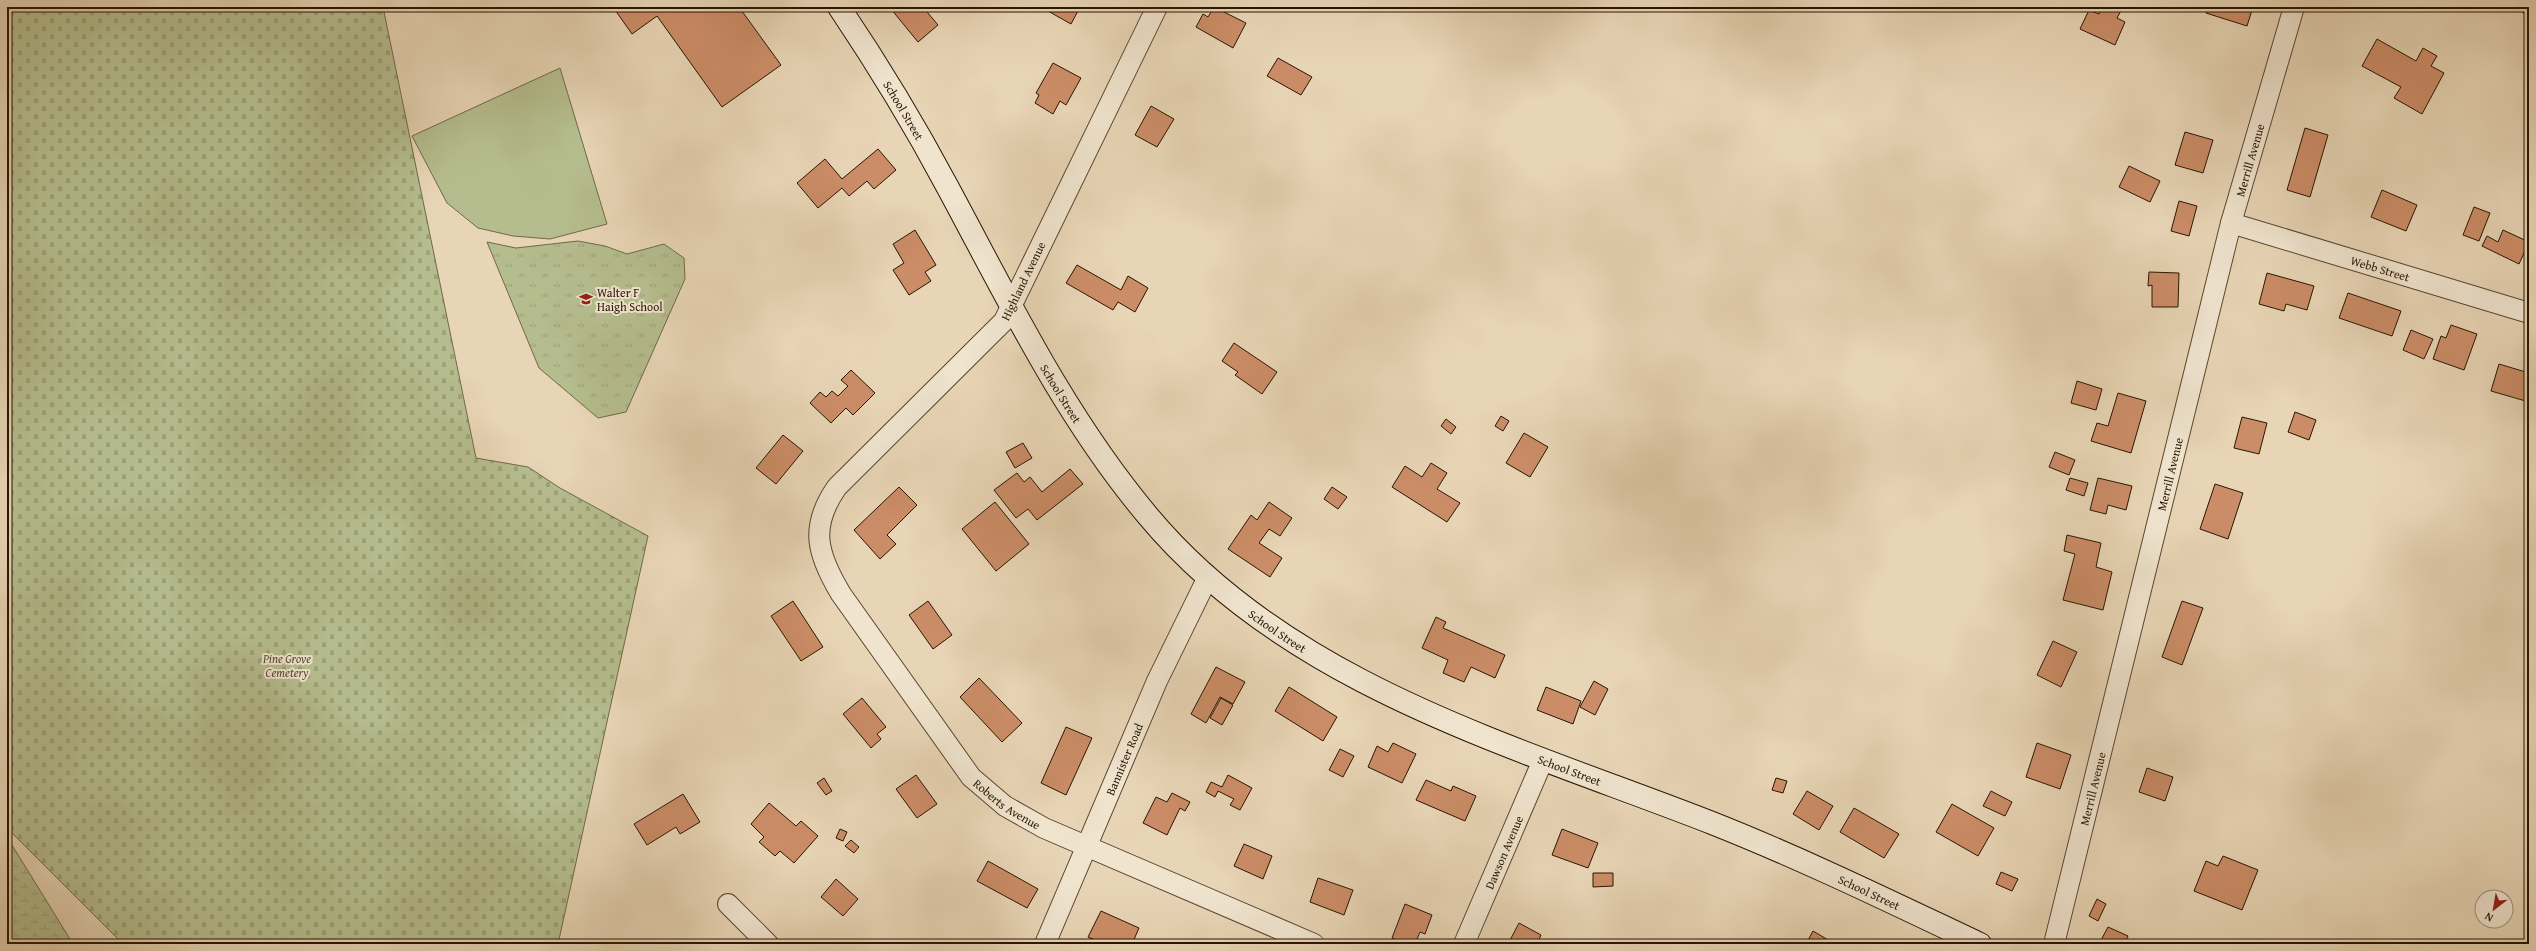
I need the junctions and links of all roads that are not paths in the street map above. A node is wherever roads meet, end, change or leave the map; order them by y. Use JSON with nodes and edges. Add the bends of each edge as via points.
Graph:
{"nodes":[{"id":1,"x":840,"y":7,"type":"edge"},
{"id":2,"x":1157,"y":7,"type":"edge"},
{"id":3,"x":2294,"y":7,"type":"edge"},
{"id":4,"x":2231,"y":222,"type":"junction"},
{"id":5,"x":1012,"y":306,"type":"junction"},
{"id":6,"x":2529,"y":314,"type":"edge"},
{"id":7,"x":818,"y":531,"type":"joint"},
{"id":8,"x":1208,"y":577,"type":"junction"},
{"id":9,"x":1543,"y":760,"type":"junction"},
{"id":10,"x":1086,"y":847,"type":"junction"},
{"id":11,"x":728,"y":904,"type":"dead end"},
{"id":12,"x":768,"y":944,"type":"edge"},
{"id":13,"x":1045,"y":944,"type":"edge"},
{"id":14,"x":1314,"y":944,"type":"edge"},
{"id":15,"x":1464,"y":944,"type":"edge"},
{"id":16,"x":1980,"y":944,"type":"edge"},
{"id":17,"x":2054,"y":944,"type":"edge"}],
"edges":[{"from":1,"to":5,"type":"street","name":"School Street","via":[[901,104]]},
{"from":2,"to":5,"type":"street","name":"Highland Avenue"},
{"from":3,"to":4,"type":"street","name":"Merrill Avenue"},
{"from":4,"to":6,"type":"street","name":"Webb Street"},
{"from":4,"to":17,"type":"street","name":"Merrill Avenue"},
{"from":5,"to":7,"type":"street","name":"Highland Avenue","via":[[1004,322],[987,340],[837,487],[824,508]]},
{"from":5,"to":8,"type":"street","name":"School Street","via":[[1064,400],[1116,476],[1150,519]]},
{"from":7,"to":10,"type":"street","name":"Roberts Avenue","via":[[824,562],[841,594],[971,777],[987,793],[1019,816]]},
{"from":8,"to":9,"type":"street","name":"School Street","via":[[1280,631],[1336,666],[1454,724]]},
{"from":8,"to":10,"type":"street","name":"Bannister Road","via":[[1170,653]]},
{"from":9,"to":15,"type":"street","name":"Dawson Avenue"},
{"from":9,"to":16,"type":"street","name":"School Street","via":[[1774,848]]},
{"from":10,"to":13,"type":"street","name":"Bannister Road"},
{"from":10,"to":14,"type":"street","name":"Roberts Avenue"},
{"from":11,"to":12,"type":"street"}]}
